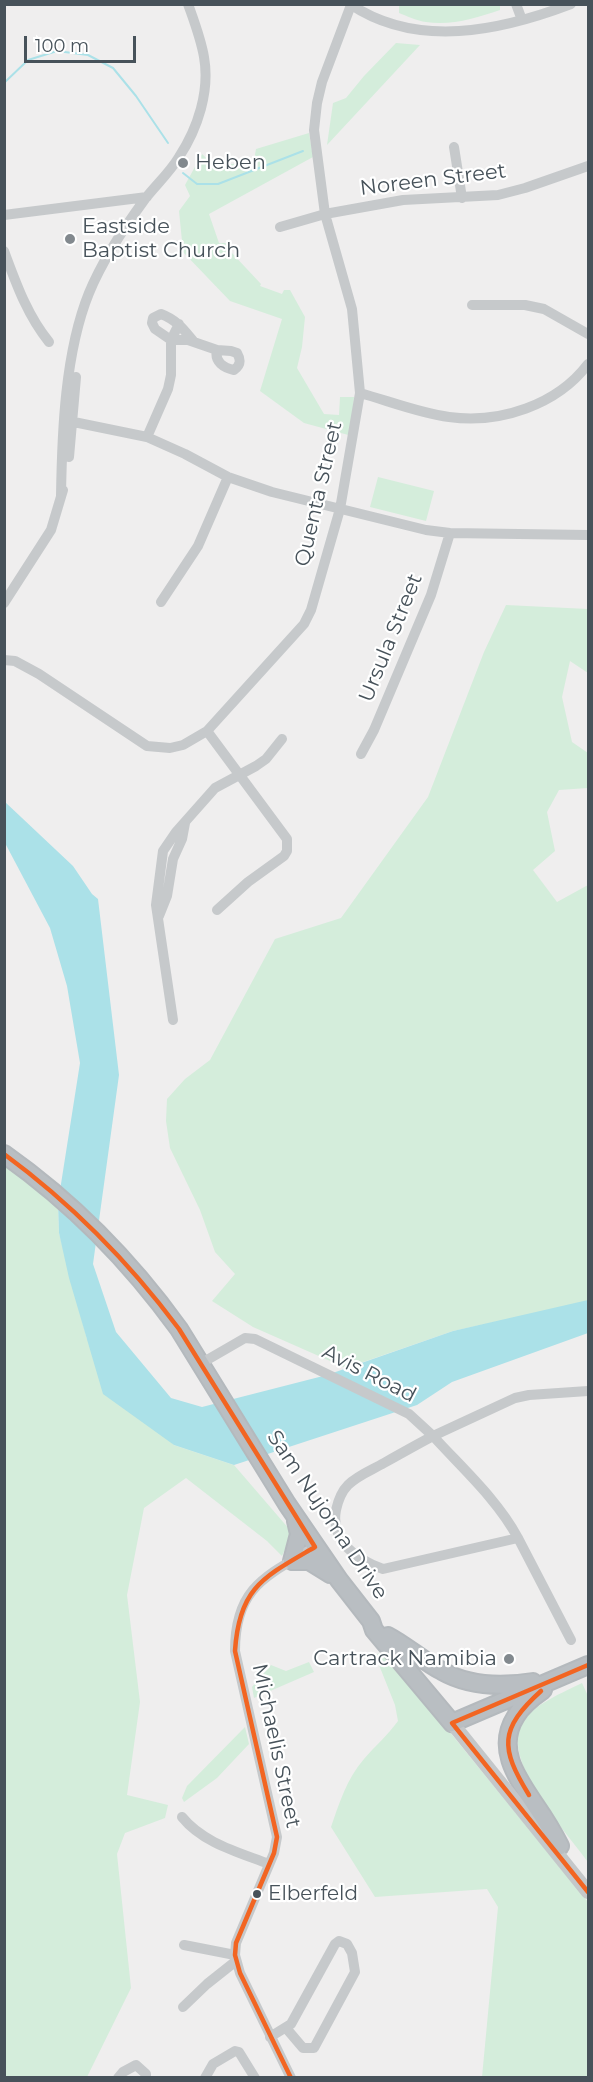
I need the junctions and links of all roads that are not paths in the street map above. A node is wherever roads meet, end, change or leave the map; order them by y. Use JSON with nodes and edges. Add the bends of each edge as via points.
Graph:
{"nodes":[{"id":1,"x":188,"y":4,"type":"edge"},
{"id":2,"x":516,"y":4,"type":"edge"},
{"id":3,"x":571,"y":4,"type":"edge"},
{"id":4,"x":350,"y":5,"type":"edge"},
{"id":5,"x":522,"y":20,"type":"junction"},
{"id":6,"x":454,"y":147,"type":"dead end"},
{"id":7,"x":588,"y":166,"type":"edge"},
{"id":8,"x":147,"y":197,"type":"junction"},
{"id":9,"x":462,"y":198,"type":"junction"},
{"id":10,"x":4,"y":214,"type":"edge"},
{"id":11,"x":325,"y":214,"type":"junction"},
{"id":12,"x":280,"y":227,"type":"dead end"},
{"id":13,"x":4,"y":251,"type":"edge"},
{"id":14,"x":471,"y":305,"type":"dead end"},
{"id":15,"x":179,"y":324,"type":"junction"},
{"id":16,"x":588,"y":334,"type":"edge"},
{"id":17,"x":171,"y":340,"type":"junction"},
{"id":18,"x":49,"y":342,"type":"dead end"},
{"id":19,"x":194,"y":342,"type":"junction"},
{"id":20,"x":216,"y":350,"type":"dead end"},
{"id":21,"x":588,"y":364,"type":"edge"},
{"id":22,"x":360,"y":393,"type":"junction"},
{"id":23,"x":69,"y":421,"type":"junction"},
{"id":24,"x":147,"y":437,"type":"junction"},
{"id":25,"x":228,"y":477,"type":"junction"},
{"id":26,"x":340,"y":509,"type":"junction"},
{"id":27,"x":450,"y":533,"type":"junction"},
{"id":28,"x":588,"y":535,"type":"edge"},
{"id":29,"x":161,"y":602,"type":"dead end"},
{"id":30,"x":4,"y":603,"type":"edge"},
{"id":31,"x":4,"y":660,"type":"edge"},
{"id":32,"x":207,"y":731,"type":"junction"},
{"id":33,"x":282,"y":739,"type":"dead end"},
{"id":34,"x":361,"y":754,"type":"dead end"},
{"id":35,"x":239,"y":774,"type":"junction"},
{"id":36,"x":185,"y":823,"type":"junction"},
{"id":37,"x":157,"y":887,"type":"junction"},
{"id":38,"x":169,"y":889,"type":"junction"},
{"id":39,"x":217,"y":910,"type":"dead end"},
{"id":40,"x":159,"y":916,"type":"junction"},
{"id":41,"x":172,"y":1020,"type":"dead end"},
{"id":42,"x":4,"y":1146,"type":"edge"},
{"id":43,"x":4,"y":1154,"type":"edge"},
{"id":44,"x":25,"y":1168,"type":"junction"},
{"id":45,"x":200,"y":1364,"type":"junction"},
{"id":46,"x":588,"y":1391,"type":"edge"},
{"id":47,"x":433,"y":1436,"type":"junction"},
{"id":48,"x":287,"y":1504,"type":"junction"},
{"id":49,"x":518,"y":1538,"type":"junction"},
{"id":50,"x":315,"y":1547,"type":"junction"},
{"id":51,"x":292,"y":1561,"type":"junction"},
{"id":52,"x":339,"y":1580,"type":"junction"},
{"id":53,"x":371,"y":1621,"type":"junction"},
{"id":54,"x":388,"y":1636,"type":"junction"},
{"id":55,"x":571,"y":1640,"type":"dead end"},
{"id":56,"x":588,"y":1665,"type":"edge"},
{"id":57,"x":563,"y":1675,"type":"junction"},
{"id":58,"x":455,"y":1722,"type":"junction"},
{"id":59,"x":182,"y":1817,"type":"dead end"},
{"id":60,"x":560,"y":1846,"type":"junction"},
{"id":61,"x":269,"y":1864,"type":"junction"},
{"id":62,"x":588,"y":1883,"type":"edge"},
{"id":63,"x":588,"y":1892,"type":"edge"},
{"id":64,"x":184,"y":1945,"type":"dead end"},
{"id":65,"x":235,"y":1958,"type":"junction"},
{"id":66,"x":183,"y":2007,"type":"dead end"},
{"id":67,"x":286,"y":2028,"type":"junction"},
{"id":68,"x":270,"y":2037,"type":"junction"},
{"id":69,"x":286,"y":2076,"type":"edge"},
{"id":70,"x":118,"y":2078,"type":"edge"},
{"id":71,"x":146,"y":2078,"type":"edge"},
{"id":72,"x":205,"y":2078,"type":"edge"},
{"id":73,"x":255,"y":2078,"type":"edge"}],
"edges":[{"from":1,"to":8,"type":"street","via":[[205,59],[204,95],[183,151]]},
{"from":2,"to":5,"type":"street"},
{"from":3,"to":5,"type":"street"},
{"from":4,"to":5,"type":"street","via":[[390,25],[429,33],[488,28]]},
{"from":4,"to":11,"type":"street","name":"Quenta Street","via":[[317,103],[314,130]]},
{"from":6,"to":9,"type":"street"},
{"from":7,"to":9,"type":"street","name":"Noreen Street","via":[[498,195]]},
{"from":8,"to":10,"type":"street"},
{"from":8,"to":23,"type":"street","via":[[100,268],[88,297],[69,375]]},
{"from":9,"to":11,"type":"street","name":"Noreen Street","via":[[403,200]]},
{"from":11,"to":12,"type":"street","name":"Noreen Street"},
{"from":11,"to":22,"type":"street","name":"Quenta Street","via":[[352,309]]},
{"from":13,"to":18,"type":"street","via":[[20,295]]},
{"from":14,"to":16,"type":"street","via":[[544,309]]},
{"from":15,"to":17,"type":"street"},
{"from":15,"to":17,"type":"street","via":[[161,314],[153,318],[155,329]]},
{"from":15,"to":19,"type":"street"},
{"from":17,"to":19,"type":"street"},
{"from":17,"to":24,"type":"street","via":[[168,389]]},
{"from":19,"to":20,"type":"street"},
{"from":21,"to":22,"type":"street","via":[[578,378],[555,395],[535,405],[485,418],[433,414]]},
{"from":22,"to":26,"type":"street","name":"Quenta Street"},
{"from":23,"to":24,"type":"street"},
{"from":23,"to":30,"type":"street","via":[[61,496],[51,530]]},
{"from":24,"to":25,"type":"street"},
{"from":25,"to":26,"type":"street"},
{"from":25,"to":29,"type":"street","via":[[198,546]]},
{"from":26,"to":27,"type":"street"},
{"from":26,"to":32,"type":"street","name":"Quenta Street","via":[[304,624]]},
{"from":27,"to":28,"type":"street"},
{"from":27,"to":34,"type":"street","name":"Ursula Street","via":[[430,595]]},
{"from":31,"to":32,"type":"street","name":"Quenta Street","via":[[15,661],[39,674],[147,746],[183,745]]},
{"from":32,"to":35,"type":"street"},
{"from":33,"to":35,"type":"street","via":[[266,759]]},
{"from":35,"to":36,"type":"street","via":[[215,788]]},
{"from":35,"to":39,"type":"street","via":[[287,839],[287,851]]},
{"from":36,"to":37,"type":"street","via":[[164,851]]},
{"from":36,"to":38,"type":"street","via":[[173,859]]},
{"from":37,"to":38,"type":"street","via":[[168,892]]},
{"from":37,"to":40,"type":"street"},
{"from":38,"to":40,"type":"street"},
{"from":40,"to":41,"type":"street"},
{"from":42,"to":44,"type":"highway","name":"Sam Nujoma Drive"},
{"from":43,"to":44,"type":"highway","name":"Sam Nujoma Drive"},
{"from":44,"to":45,"type":"highway","name":"Sam Nujoma Drive","via":[[81,1215],[158,1299]]},
{"from":45,"to":47,"type":"street","name":"Avis Road","via":[[245,1338],[255,1339],[409,1413]]},
{"from":45,"to":48,"type":"highway","name":"Sam Nujoma Drive"},
{"from":46,"to":47,"type":"street","via":[[515,1398]]},
{"from":47,"to":49,"type":"street","name":"Avis Road","via":[[495,1503]]},
{"from":47,"to":49,"type":"street","via":[[347,1486],[339,1498],[336,1514],[339,1539],[370,1565],[383,1569]]},
{"from":48,"to":50,"type":"highway","name":"Sam Nujoma Drive"},
{"from":48,"to":51,"type":"highway","via":[[299,1533]]},
{"from":49,"to":55,"type":"street","name":"Avis Road"},
{"from":50,"to":51,"type":"street","name":"Michaelis Street"},
{"from":50,"to":52,"type":"highway","name":"Sam Nujoma Drive"},
{"from":51,"to":52,"type":"highway","via":[[314,1563]]},
{"from":51,"to":61,"type":"street","name":"Michaelis Street","via":[[256,1586],[245,1600],[235,1638],[277,1830],[276,1848]]},
{"from":52,"to":53,"type":"highway","name":"Sam Nujoma Drive"},
{"from":53,"to":54,"type":"highway"},
{"from":53,"to":58,"type":"highway","name":"Sam Nujoma Drive","via":[[374,1630]]},
{"from":54,"to":57,"type":"highway","via":[[442,1671],[473,1683],[514,1685]]},
{"from":54,"to":58,"type":"highway"},
{"from":56,"to":57,"type":"highway"},
{"from":57,"to":58,"type":"highway"},
{"from":57,"to":60,"type":"highway","via":[[517,1713],[508,1749],[515,1773]]},
{"from":58,"to":60,"type":"main road","name":"Sam Nujoma Drive"},
{"from":58,"to":63,"type":"main road","name":"Sam Nujoma Drive"},
{"from":59,"to":61,"type":"street","via":[[209,1839]]},
{"from":60,"to":62,"type":"main road","name":"Sam Nujoma Drive"},
{"from":61,"to":65,"type":"street","name":"Michaelis Street","via":[[237,1939]]},
{"from":64,"to":65,"type":"street"},
{"from":65,"to":66,"type":"street"},
{"from":65,"to":68,"type":"street"},
{"from":67,"to":67,"type":"street","via":[[335,1944],[347,1944],[355,1972],[314,2048],[303,2048]]},
{"from":67,"to":68,"type":"street"},
{"from":68,"to":69,"type":"street"},
{"from":70,"to":71,"type":"street","via":[[136,2065]]},
{"from":72,"to":73,"type":"street","via":[[213,2064],[235,2051]]}]}
